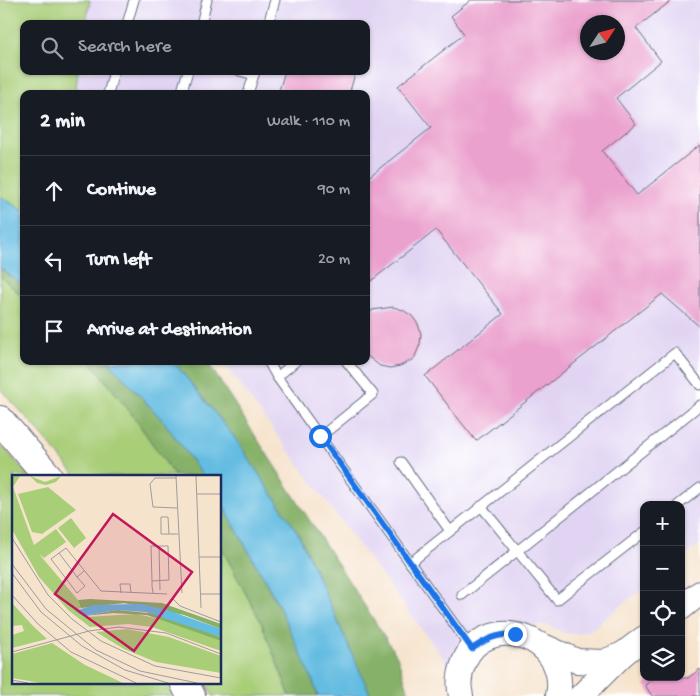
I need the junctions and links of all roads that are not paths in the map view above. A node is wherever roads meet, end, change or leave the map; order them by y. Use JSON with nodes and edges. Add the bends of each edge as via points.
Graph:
{"nodes":[{"id":1,"x":134,"y":0,"type":"edge"},
{"id":2,"x":207,"y":0,"type":"edge"},
{"id":3,"x":275,"y":0,"type":"edge"},
{"id":4,"x":128,"y":20,"type":"edge"},
{"id":5,"x":202,"y":20,"type":"edge"},
{"id":6,"x":269,"y":20,"type":"edge"},
{"id":7,"x":113,"y":75,"type":"edge"},
{"id":8,"x":187,"y":75,"type":"edge"},
{"id":9,"x":253,"y":75,"type":"edge"},
{"id":10,"x":109,"y":90,"type":"edge"},
{"id":11,"x":182,"y":90,"type":"edge"},
{"id":12,"x":249,"y":90,"type":"edge"},
{"id":13,"x":270,"y":365,"type":"edge"},
{"id":14,"x":291,"y":365,"type":"edge"},
{"id":15,"x":349,"y":365,"type":"edge"},
{"id":16,"x":277,"y":377,"type":"junction"},
{"id":17,"x":700,"y":386,"type":"edge"},
{"id":18,"x":700,"y":405,"type":"edge"},
{"id":19,"x":4,"y":424,"type":"edge"},
{"id":20,"x":320,"y":436,"type":"junction"},
{"id":21,"x":401,"y":462,"type":"dead end"},
{"id":22,"x":47,"y":475,"type":"edge"},
{"id":23,"x":700,"y":488,"type":"edge"},
{"id":24,"x":683,"y":501,"type":"edge"},
{"id":25,"x":481,"y":506,"type":"junction"},
{"id":26,"x":450,"y":531,"type":"junction"},
{"id":27,"x":640,"y":535,"type":"edge"},
{"id":28,"x":516,"y":550,"type":"junction"},
{"id":29,"x":410,"y":563,"type":"junction"},
{"id":30,"x":700,"y":593,"type":"edge"},
{"id":31,"x":462,"y":595,"type":"dead end"},
{"id":32,"x":685,"y":605,"type":"edge"},
{"id":33,"x":640,"y":641,"type":"edge"},
{"id":34,"x":540,"y":645,"type":"junction"},
{"id":35,"x":472,"y":649,"type":"junction"},
{"id":36,"x":623,"y":654,"type":"junction"},
{"id":37,"x":185,"y":684,"type":"edge"},
{"id":38,"x":191,"y":696,"type":"edge"},
{"id":39,"x":461,"y":696,"type":"edge"},
{"id":40,"x":558,"y":696,"type":"edge"},
{"id":41,"x":581,"y":696,"type":"edge"}],
"edges":[{"from":1,"to":4,"type":"lane"},
{"from":2,"to":5,"type":"lane"},
{"from":3,"to":6,"type":"lane"},
{"from":7,"to":10,"type":"lane"},
{"from":8,"to":11,"type":"lane"},
{"from":9,"to":12,"type":"lane"},
{"from":13,"to":16,"type":"lane"},
{"from":14,"to":16,"type":"lane"},
{"from":15,"to":20,"type":"lane","via":[[373,394]]},
{"from":16,"to":20,"type":"lane"},
{"from":17,"to":25,"type":"lane","via":[[675,353]]},
{"from":18,"to":28,"type":"lane"},
{"from":19,"to":22,"type":"highway"},
{"from":20,"to":29,"type":"lane"},
{"from":21,"to":26,"type":"lane"},
{"from":23,"to":24,"type":"lane"},
{"from":25,"to":26,"type":"lane"},
{"from":25,"to":28,"type":"lane"},
{"from":26,"to":29,"type":"lane"},
{"from":27,"to":28,"type":"lane","via":[[557,600]]},
{"from":28,"to":31,"type":"lane"},
{"from":29,"to":35,"type":"lane"},
{"from":30,"to":32,"type":"street"},
{"from":33,"to":36,"type":"street"},
{"from":34,"to":35,"type":"street","via":[[515,634],[500,634]]},
{"from":34,"to":36,"type":"street","via":[[577,661],[603,662]]},
{"from":34,"to":40,"type":"street","via":[[551,656],[558,671]]},
{"from":35,"to":39,"type":"street","via":[[460,672],[458,686]]},
{"from":36,"to":41,"type":"street"},
{"from":37,"to":38,"type":"highway"}]}
